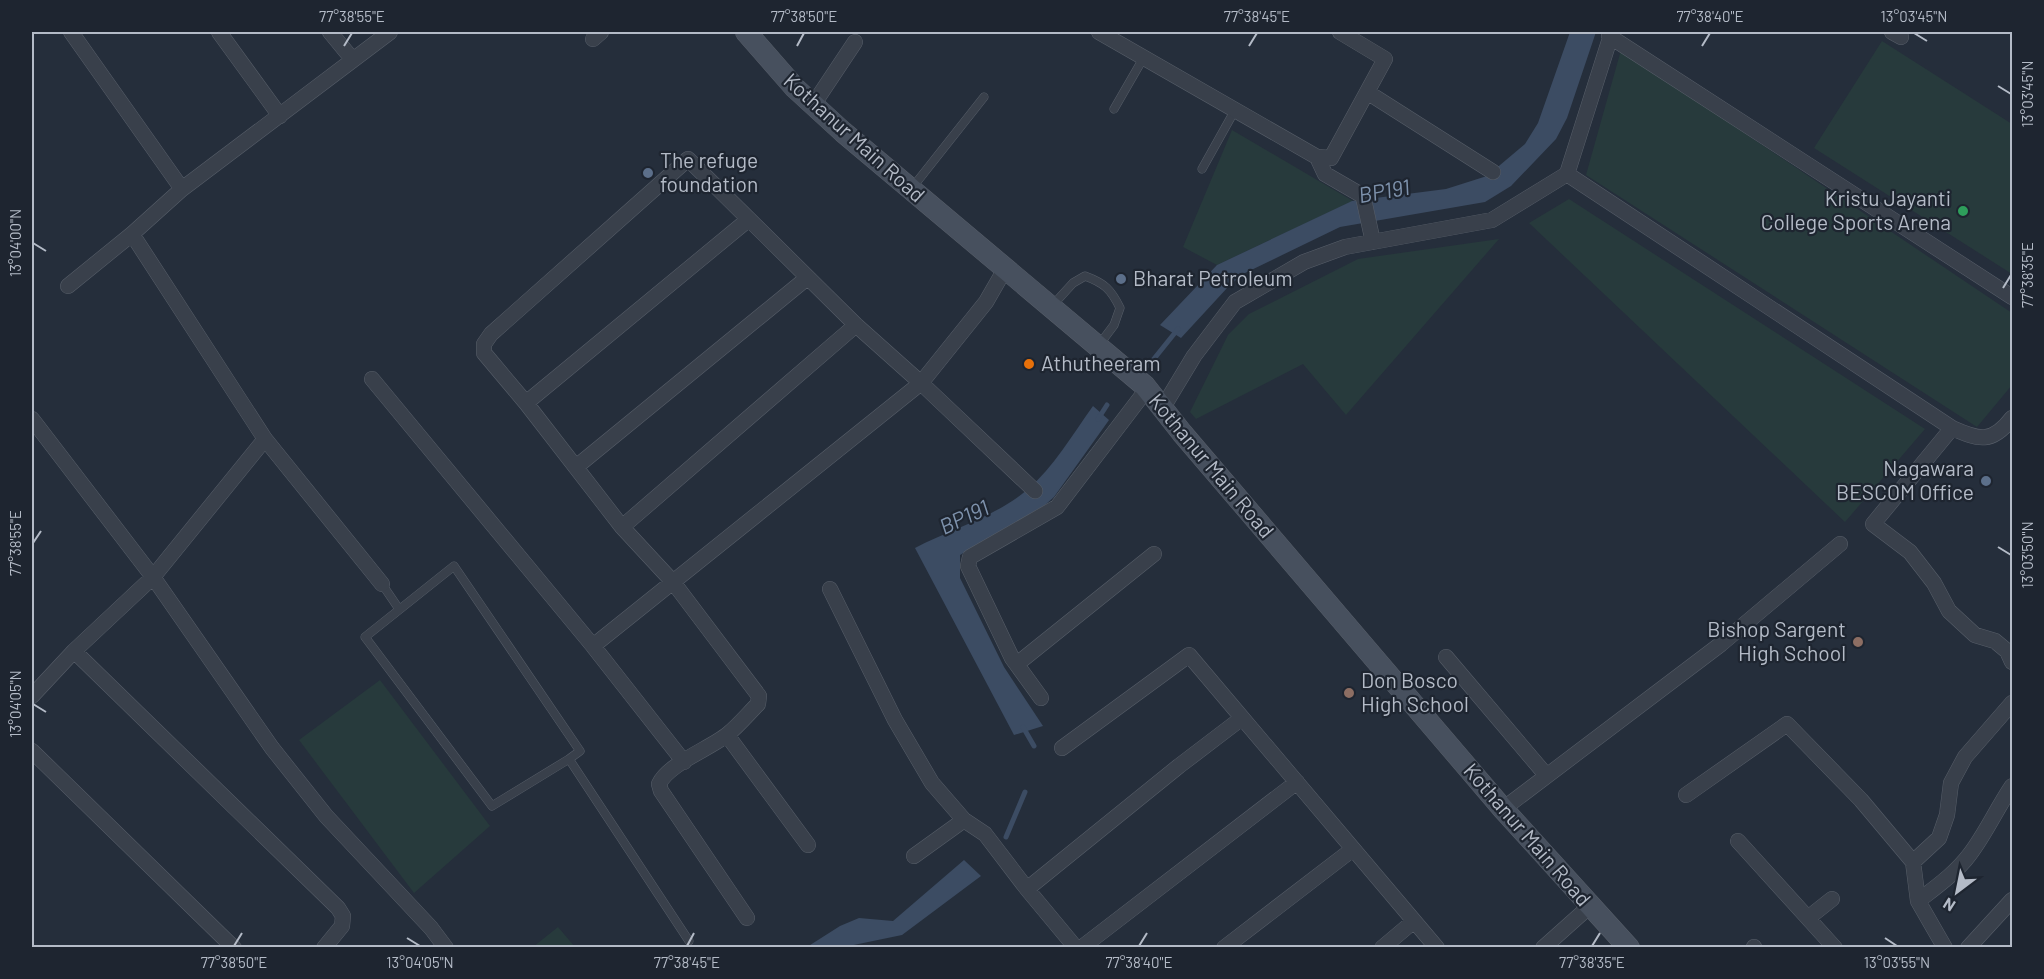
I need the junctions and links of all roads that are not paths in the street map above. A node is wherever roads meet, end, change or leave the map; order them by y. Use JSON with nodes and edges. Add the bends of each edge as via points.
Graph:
{"nodes":[{"id":1,"x":71,"y":32,"type":"edge"},
{"id":2,"x":219,"y":32,"type":"edge"},
{"id":3,"x":330,"y":32,"type":"edge"},
{"id":4,"x":390,"y":32,"type":"edge"},
{"id":5,"x":746,"y":32,"type":"edge"},
{"id":6,"x":1099,"y":32,"type":"edge"},
{"id":7,"x":1340,"y":32,"type":"edge"},
{"id":8,"x":1611,"y":34,"type":"edge"},
{"id":9,"x":855,"y":42,"type":"dead end"},
{"id":10,"x":1144,"y":57,"type":"junction"},
{"id":11,"x":353,"y":60,"type":"junction"},
{"id":12,"x":1367,"y":92,"type":"junction"},
{"id":13,"x":984,"y":97,"type":"dead end"},
{"id":14,"x":813,"y":105,"type":"junction"},
{"id":15,"x":1114,"y":109,"type":"dead end"},
{"id":16,"x":1235,"y":110,"type":"junction"},
{"id":17,"x":280,"y":116,"type":"junction"},
{"id":18,"x":1317,"y":157,"type":"junction"},
{"id":19,"x":1202,"y":169,"type":"dead end"},
{"id":20,"x":1493,"y":172,"type":"dead end"},
{"id":21,"x":1568,"y":174,"type":"junction"},
{"id":22,"x":182,"y":189,"type":"junction"},
{"id":23,"x":910,"y":189,"type":"junction"},
{"id":24,"x":749,"y":219,"type":"junction"},
{"id":25,"x":132,"y":234,"type":"junction"},
{"id":26,"x":1372,"y":238,"type":"junction"},
{"id":27,"x":1005,"y":269,"type":"junction"},
{"id":28,"x":807,"y":278,"type":"junction"},
{"id":29,"x":68,"y":286,"type":"dead end"},
{"id":30,"x":2013,"y":297,"type":"edge"},
{"id":31,"x":1050,"y":307,"type":"junction"},
{"id":32,"x":856,"y":325,"type":"junction"},
{"id":33,"x":1098,"y":346,"type":"junction"},
{"id":34,"x":372,"y":379,"type":"dead end"},
{"id":35,"x":921,"y":384,"type":"junction"},
{"id":36,"x":1147,"y":389,"type":"junction"},
{"id":37,"x":526,"y":403,"type":"junction"},
{"id":38,"x":1162,"y":409,"type":"junction"},
{"id":39,"x":2013,"y":418,"type":"edge"},
{"id":40,"x":32,"y":419,"type":"edge"},
{"id":41,"x":1952,"y":428,"type":"junction"},
{"id":42,"x":265,"y":439,"type":"junction"},
{"id":43,"x":576,"y":467,"type":"junction"},
{"id":44,"x":1035,"y":490,"type":"dead end"},
{"id":45,"x":622,"y":527,"type":"junction"},
{"id":46,"x":1840,"y":544,"type":"dead end"},
{"id":47,"x":1154,"y":554,"type":"dead end"},
{"id":48,"x":153,"y":576,"type":"junction"},
{"id":49,"x":673,"y":582,"type":"junction"},
{"id":50,"x":382,"y":584,"type":"joint"},
{"id":51,"x":831,"y":589,"type":"dead end"},
{"id":52,"x":399,"y":609,"type":"junction"},
{"id":53,"x":593,"y":646,"type":"junction"},
{"id":54,"x":74,"y":651,"type":"junction"},
{"id":55,"x":2011,"y":652,"type":"edge"},
{"id":56,"x":1446,"y":657,"type":"dead end"},
{"id":57,"x":1017,"y":664,"type":"junction"},
{"id":58,"x":32,"y":696,"type":"edge"},
{"id":59,"x":1041,"y":698,"type":"dead end"},
{"id":60,"x":2013,"y":703,"type":"edge"},
{"id":61,"x":1242,"y":718,"type":"junction"},
{"id":62,"x":727,"y":735,"type":"junction"},
{"id":63,"x":1062,"y":748,"type":"dead end"},
{"id":64,"x":32,"y":752,"type":"edge"},
{"id":65,"x":569,"y":759,"type":"junction"},
{"id":66,"x":684,"y":762,"type":"junction"},
{"id":67,"x":1546,"y":775,"type":"junction"},
{"id":68,"x":1297,"y":782,"type":"junction"},
{"id":69,"x":2013,"y":786,"type":"edge"},
{"id":70,"x":1686,"y":795,"type":"dead end"},
{"id":71,"x":1503,"y":809,"type":"junction"},
{"id":72,"x":964,"y":820,"type":"junction"},
{"id":73,"x":1738,"y":841,"type":"dead end"},
{"id":74,"x":808,"y":845,"type":"dead end"},
{"id":75,"x":1353,"y":849,"type":"junction"},
{"id":76,"x":914,"y":856,"type":"dead end"},
{"id":77,"x":1913,"y":862,"type":"junction"},
{"id":78,"x":1027,"y":889,"type":"junction"},
{"id":79,"x":1832,"y":899,"type":"dead end"},
{"id":80,"x":2013,"y":900,"type":"edge"},
{"id":81,"x":1917,"y":902,"type":"junction"},
{"id":82,"x":1590,"y":906,"type":"junction"},
{"id":83,"x":747,"y":918,"type":"dead end"},
{"id":84,"x":1808,"y":918,"type":"junction"},
{"id":85,"x":1414,"y":921,"type":"junction"},
{"id":86,"x":689,"y":941,"type":"dead end"},
{"id":87,"x":1071,"y":945,"type":"edge"},
{"id":88,"x":234,"y":948,"type":"edge"},
{"id":89,"x":324,"y":948,"type":"edge"},
{"id":90,"x":446,"y":948,"type":"edge"},
{"id":91,"x":1224,"y":948,"type":"edge"},
{"id":92,"x":1382,"y":948,"type":"edge"},
{"id":93,"x":1437,"y":948,"type":"edge"},
{"id":94,"x":1543,"y":948,"type":"edge"},
{"id":95,"x":1629,"y":948,"type":"edge"},
{"id":96,"x":1835,"y":948,"type":"edge"},
{"id":97,"x":1945,"y":948,"type":"edge"},
{"id":98,"x":1968,"y":948,"type":"edge"}],
"edges":[{"from":1,"to":22,"type":"street"},
{"from":2,"to":17,"type":"street"},
{"from":3,"to":11,"type":"street"},
{"from":4,"to":11,"type":"street"},
{"from":5,"to":14,"type":"main road","name":"Kothanur Main Road"},
{"from":6,"to":10,"type":"street"},
{"from":7,"to":12,"type":"street","via":[[1385,59]]},
{"from":8,"to":21,"type":"street"},
{"from":8,"to":30,"type":"street"},
{"from":9,"to":14,"type":"street"},
{"from":10,"to":15,"type":"lane"},
{"from":10,"to":16,"type":"street"},
{"from":11,"to":17,"type":"street"},
{"from":12,"to":18,"type":"street","via":[[1331,159]]},
{"from":12,"to":20,"type":"street"},
{"from":13,"to":23,"type":"lane"},
{"from":14,"to":23,"type":"main road","name":"Kothanur Main Road"},
{"from":16,"to":18,"type":"street"},
{"from":16,"to":19,"type":"lane"},
{"from":17,"to":22,"type":"street"},
{"from":18,"to":26,"type":"street","via":[[1325,174],[1363,196]]},
{"from":21,"to":26,"type":"street","via":[[1492,220]]},
{"from":21,"to":41,"type":"street"},
{"from":22,"to":25,"type":"street"},
{"from":23,"to":27,"type":"main road","name":"Kothanur Main Road"},
{"from":24,"to":28,"type":"street"},
{"from":24,"to":37,"type":"street"},
{"from":24,"to":37,"type":"street","via":[[688,159],[484,344],[484,353]]},
{"from":25,"to":29,"type":"street"},
{"from":25,"to":42,"type":"street"},
{"from":26,"to":38,"type":"street","via":[[1304,262],[1235,302],[1194,356]]},
{"from":27,"to":31,"type":"main road","name":"Kothanur Main Road"},
{"from":27,"to":35,"type":"street","via":[[986,302]]},
{"from":28,"to":32,"type":"street"},
{"from":28,"to":43,"type":"street"},
{"from":31,"to":33,"type":"main road","name":"Kothanur Main Road"},
{"from":31,"to":33,"type":"lane","via":[[1085,276],[1100,281],[1120,308],[1114,325]]},
{"from":32,"to":35,"type":"street"},
{"from":32,"to":45,"type":"street"},
{"from":33,"to":36,"type":"main road","name":"Kothanur Main Road"},
{"from":34,"to":53,"type":"street"},
{"from":35,"to":44,"type":"street"},
{"from":35,"to":49,"type":"street"},
{"from":36,"to":38,"type":"main road","name":"Kothanur Main Road"},
{"from":36,"to":57,"type":"street","via":[[1057,507],[970,557],[968,566]]},
{"from":37,"to":43,"type":"street"},
{"from":38,"to":71,"type":"main road","name":"Kothanur Main Road"},
{"from":39,"to":41,"type":"street","via":[[1992,436],[1974,438]]},
{"from":40,"to":48,"type":"street"},
{"from":41,"to":55,"type":"street","via":[[1873,524],[1910,552],[1934,583],[1949,612],[1975,635],[1995,641]]},
{"from":42,"to":48,"type":"street"},
{"from":42,"to":50,"type":"street"},
{"from":43,"to":45,"type":"street"},
{"from":45,"to":49,"type":"street"},
{"from":46,"to":67,"type":"street","via":[[1721,644]]},
{"from":47,"to":57,"type":"street"},
{"from":48,"to":54,"type":"street"},
{"from":48,"to":90,"type":"street","via":[[272,748],[326,816]]},
{"from":49,"to":53,"type":"street"},
{"from":49,"to":62,"type":"street","via":[[759,696],[758,704]]},
{"from":50,"to":52,"type":"lane"},
{"from":51,"to":72,"type":"street","via":[[932,783]]},
{"from":52,"to":65,"type":"lane","via":[[454,566],[580,751]]},
{"from":52,"to":65,"type":"lane","via":[[365,637],[492,806]]},
{"from":53,"to":66,"type":"street"},
{"from":54,"to":58,"type":"street"},
{"from":54,"to":89,"type":"street","via":[[338,908],[344,916],[342,926]]},
{"from":56,"to":67,"type":"street"},
{"from":57,"to":59,"type":"street"},
{"from":60,"to":77,"type":"street","via":[[1965,757],[1951,783],[1947,816],[1939,838]]},
{"from":61,"to":63,"type":"street","via":[[1189,655]]},
{"from":61,"to":68,"type":"street"},
{"from":61,"to":78,"type":"street"},
{"from":62,"to":66,"type":"street"},
{"from":62,"to":74,"type":"street"},
{"from":64,"to":88,"type":"street"},
{"from":65,"to":86,"type":"lane"},
{"from":66,"to":83,"type":"street","via":[[661,779],[661,791]]},
{"from":67,"to":71,"type":"street"},
{"from":68,"to":75,"type":"street"},
{"from":68,"to":87,"type":"street"},
{"from":69,"to":81,"type":"street","via":[[1970,854]]},
{"from":70,"to":77,"type":"street","via":[[1787,724],[1861,800]]},
{"from":71,"to":82,"type":"main road","name":"Kothanur Main Road"},
{"from":72,"to":76,"type":"street"},
{"from":72,"to":78,"type":"street","via":[[985,834]]},
{"from":73,"to":84,"type":"street"},
{"from":75,"to":85,"type":"street"},
{"from":75,"to":91,"type":"street"},
{"from":77,"to":81,"type":"street"},
{"from":78,"to":87,"type":"street"},
{"from":79,"to":84,"type":"street"},
{"from":80,"to":98,"type":"street"},
{"from":81,"to":97,"type":"street"},
{"from":82,"to":94,"type":"street"},
{"from":82,"to":95,"type":"main road","name":"Kothanur Main Road"},
{"from":84,"to":96,"type":"street"},
{"from":85,"to":92,"type":"street"},
{"from":85,"to":93,"type":"street"}]}
